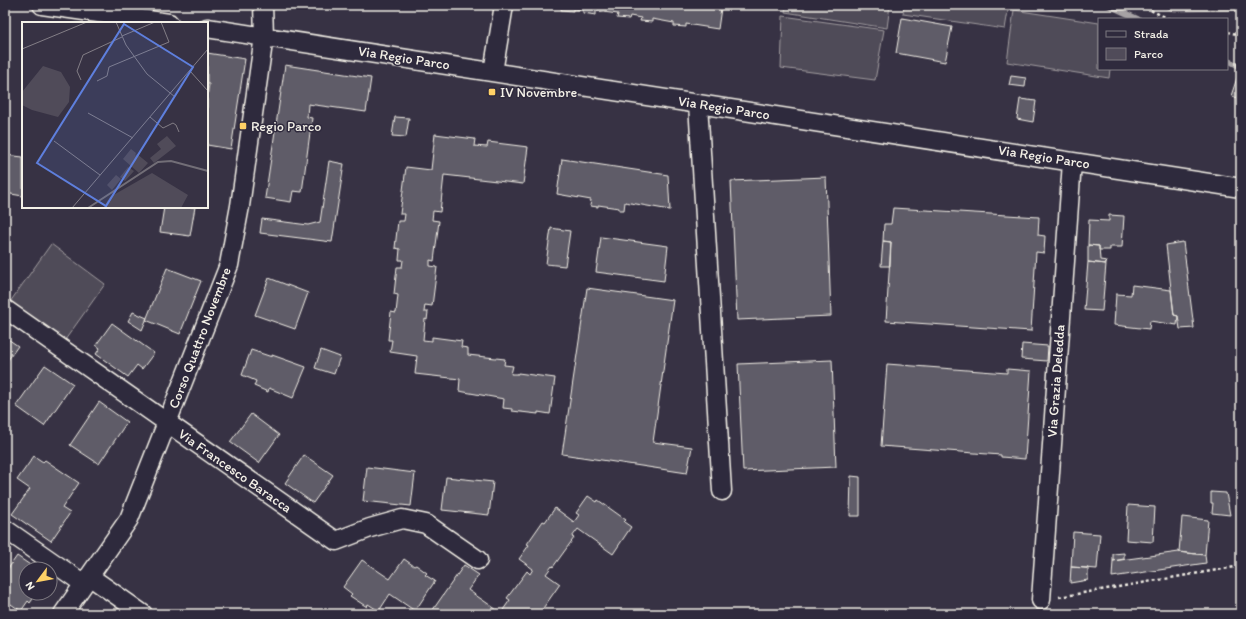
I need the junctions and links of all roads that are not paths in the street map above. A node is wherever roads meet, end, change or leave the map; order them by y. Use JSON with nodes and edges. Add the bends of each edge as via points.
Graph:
{"nodes":[{"id":1,"x":42,"y":5,"type":"edge"},
{"id":2,"x":262,"y":5,"type":"edge"},
{"id":3,"x":504,"y":5,"type":"edge"},
{"id":4,"x":162,"y":22,"type":"edge"},
{"id":5,"x":208,"y":28,"type":"edge"},
{"id":6,"x":264,"y":36,"type":"junction"},
{"id":7,"x":493,"y":72,"type":"junction"},
{"id":8,"x":698,"y":104,"type":"junction"},
{"id":9,"x":1072,"y":162,"type":"junction"},
{"id":10,"x":1241,"y":188,"type":"edge"},
{"id":11,"x":5,"y":309,"type":"edge"},
{"id":12,"x":167,"y":423,"type":"junction"},
{"id":13,"x":722,"y":491,"type":"dead end"},
{"id":14,"x":5,"y":528,"type":"edge"},
{"id":15,"x":478,"y":560,"type":"dead end"},
{"id":16,"x":87,"y":580,"type":"junction"},
{"id":17,"x":1040,"y":600,"type":"road end"},
{"id":18,"x":62,"y":614,"type":"edge"},
{"id":19,"x":143,"y":614,"type":"edge"}],
"edges":[{"from":1,"to":4,"type":"street"},
{"from":2,"to":6,"type":"street","name":"Corso Quattro Novembre"},
{"from":3,"to":7,"type":"street"},
{"from":5,"to":6,"type":"street","name":"Via Regio Parco"},
{"from":6,"to":7,"type":"street","name":"Via Regio Parco"},
{"from":6,"to":12,"type":"street","name":"Corso Quattro Novembre","via":[[229,265]]},
{"from":7,"to":8,"type":"street","name":"Via Regio Parco"},
{"from":8,"to":9,"type":"street","name":"Via Regio Parco"},
{"from":8,"to":13,"type":"street"},
{"from":9,"to":10,"type":"street","name":"Via Regio Parco"},
{"from":9,"to":17,"type":"street","name":"Via Grazia Deledda"},
{"from":11,"to":12,"type":"street","name":"Via Francesco Baracca"},
{"from":12,"to":15,"type":"street","name":"Via Francesco Baracca","via":[[336,541],[402,519],[426,524]]},
{"from":12,"to":16,"type":"street","name":"Corso Quattro Novembre","via":[[128,519]]},
{"from":14,"to":16,"type":"street"},
{"from":16,"to":18,"type":"street","name":"Corso Quattro Novembre"},
{"from":16,"to":19,"type":"street"}]}
